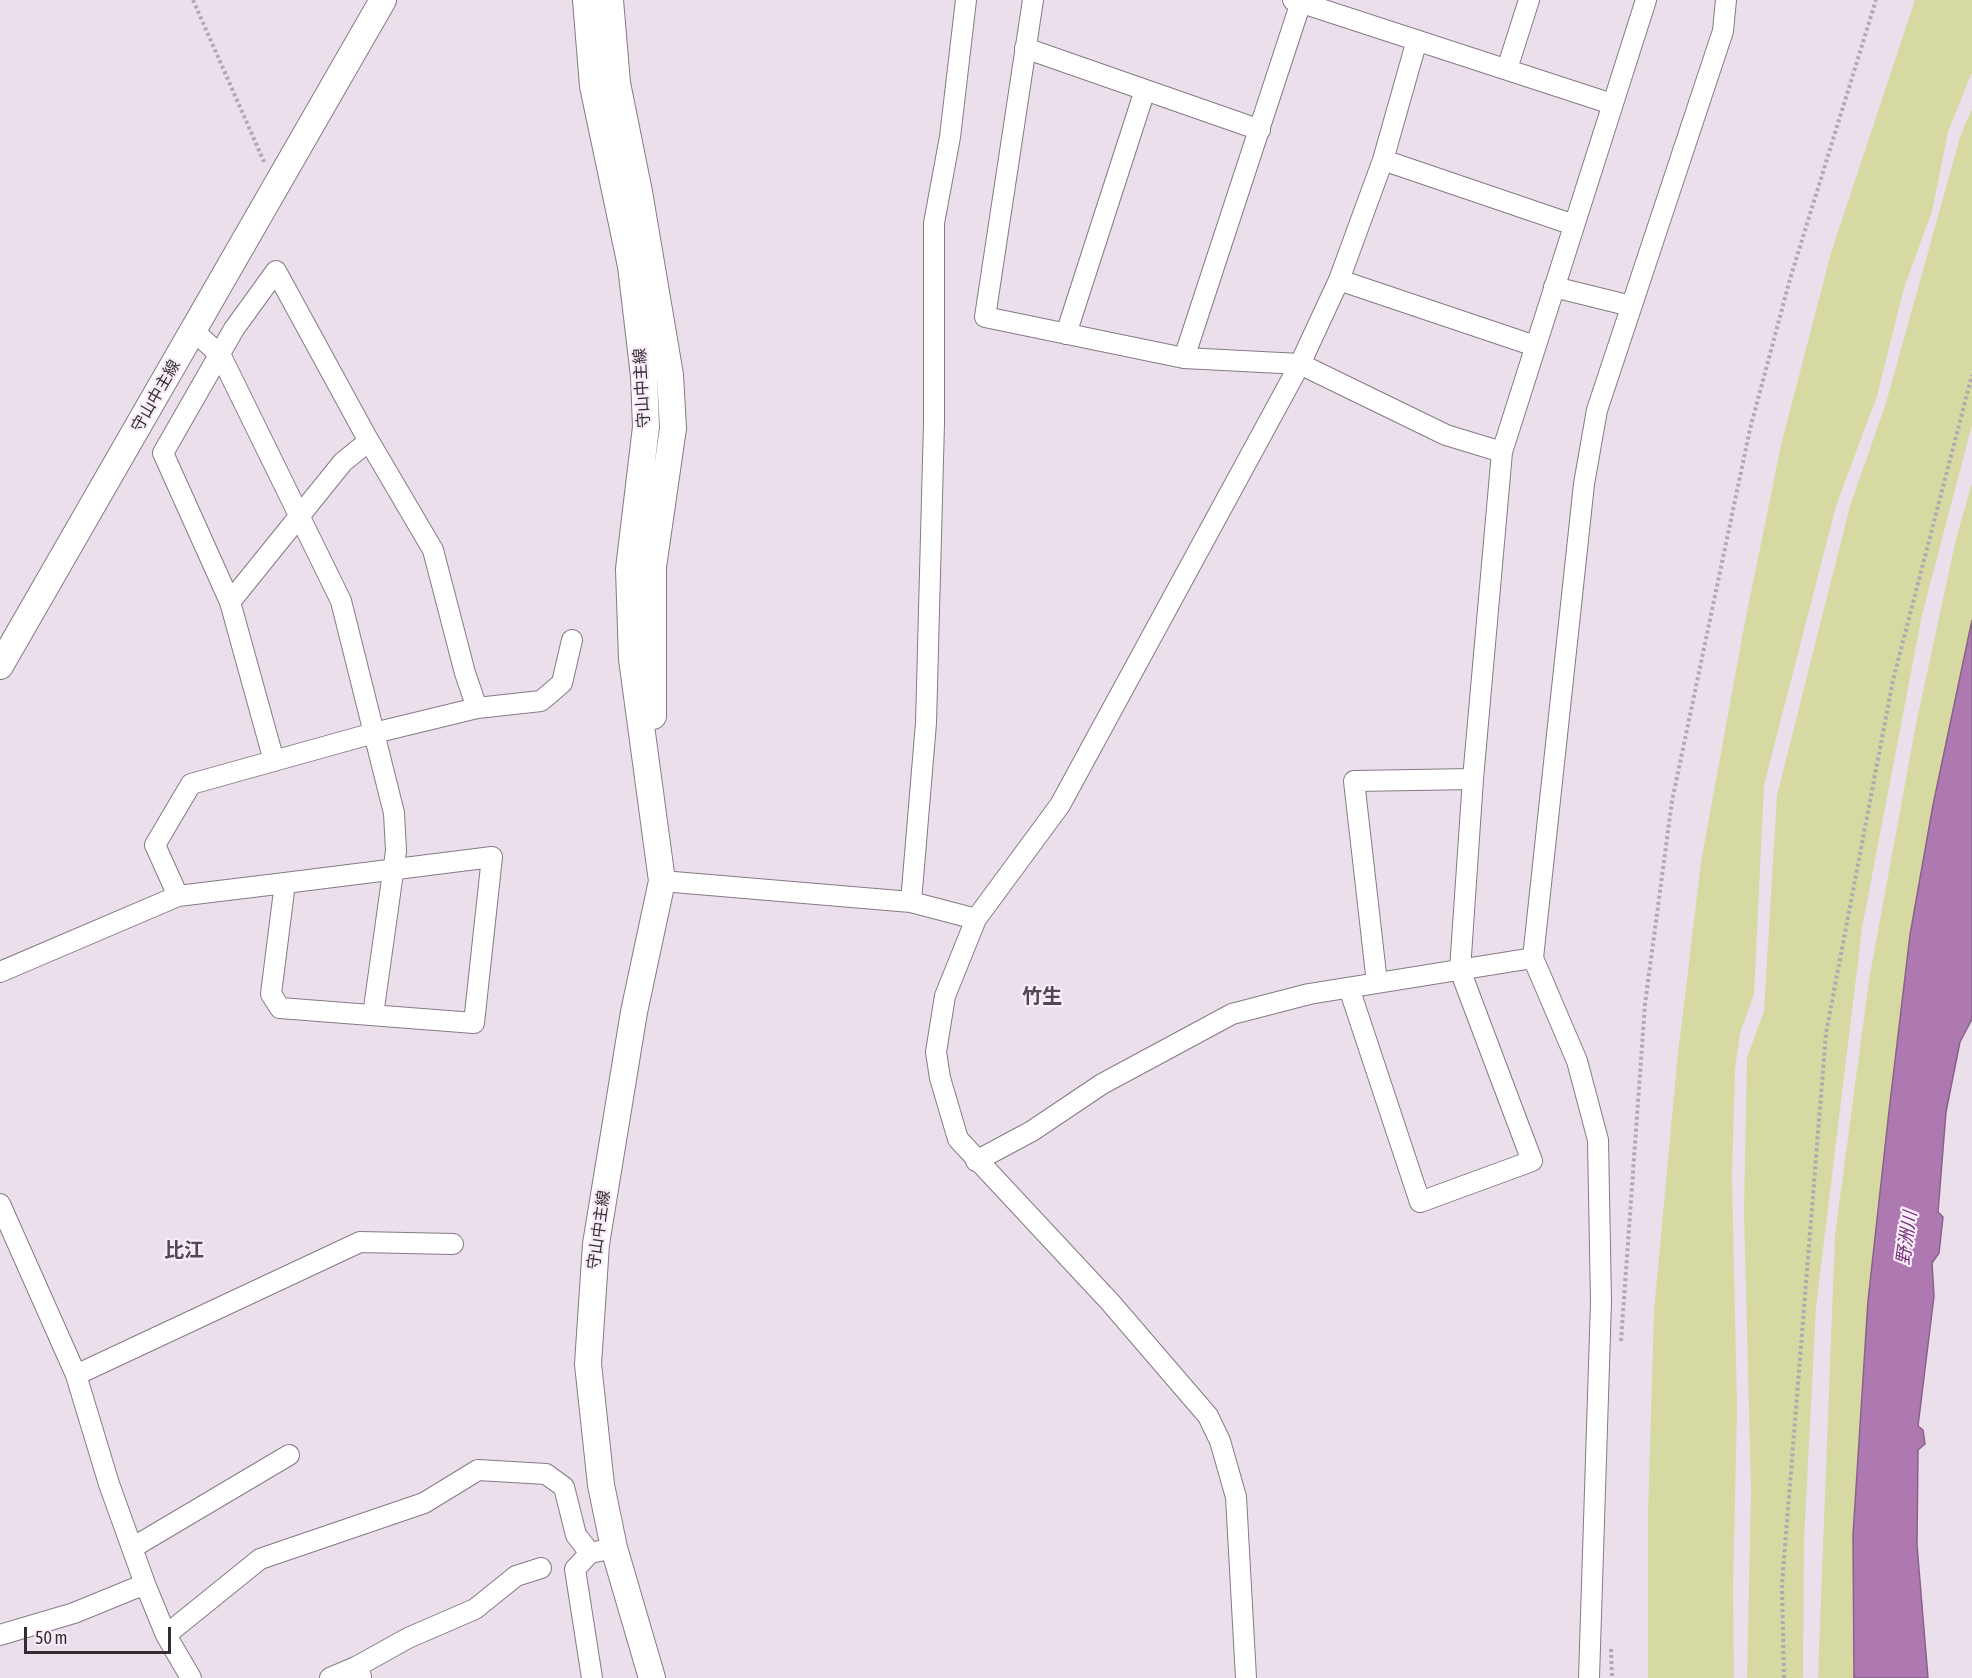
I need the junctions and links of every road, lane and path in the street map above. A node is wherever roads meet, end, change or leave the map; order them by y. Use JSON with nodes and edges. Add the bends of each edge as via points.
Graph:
{"nodes":[{"id":1,"x":193,"y":0,"type":"edge"},
{"id":2,"x":383,"y":0,"type":"edge"},
{"id":3,"x":586,"y":0,"type":"edge"},
{"id":4,"x":610,"y":0,"type":"edge"},
{"id":5,"x":966,"y":0,"type":"edge"},
{"id":6,"x":1032,"y":0,"type":"edge"},
{"id":7,"x":1529,"y":0,"type":"edge"},
{"id":8,"x":1646,"y":0,"type":"edge"},
{"id":9,"x":1726,"y":0,"type":"edge"},
{"id":10,"x":1876,"y":0,"type":"edge"},
{"id":11,"x":1297,"y":1,"type":"edge"},
{"id":12,"x":1417,"y":40,"type":"junction"},
{"id":13,"x":1025,"y":48,"type":"junction"},
{"id":14,"x":1507,"y":69,"type":"junction"},
{"id":15,"x":1145,"y":90,"type":"junction"},
{"id":16,"x":1612,"y":104,"type":"junction"},
{"id":17,"x":1260,"y":130,"type":"junction"},
{"id":18,"x":1383,"y":160,"type":"junction"},
{"id":19,"x":275,"y":188,"type":"junction"},
{"id":20,"x":1574,"y":225,"type":"junction"},
{"id":21,"x":1339,"y":280,"type":"junction"},
{"id":22,"x":1554,"y":286,"type":"junction"},
{"id":23,"x":1631,"y":306,"type":"junction"},
{"id":24,"x":194,"y":331,"type":"junction"},
{"id":25,"x":1066,"y":334,"type":"junction"},
{"id":26,"x":1535,"y":346,"type":"junction"},
{"id":27,"x":221,"y":356,"type":"junction"},
{"id":28,"x":1184,"y":358,"type":"junction"},
{"id":29,"x":1300,"y":363,"type":"junction"},
{"id":30,"x":1972,"y":375,"type":"edge"},
{"id":31,"x":369,"y":441,"type":"junction"},
{"id":32,"x":1502,"y":452,"type":"junction"},
{"id":33,"x":299,"y":516,"type":"junction"},
{"id":34,"x":230,"y":602,"type":"junction"},
{"id":35,"x":572,"y":640,"type":"dead end"},
{"id":36,"x":0,"y":666,"type":"edge"},
{"id":37,"x":477,"y":708,"type":"junction"},
{"id":38,"x":374,"y":733,"type":"junction"},
{"id":39,"x":274,"y":761,"type":"junction"},
{"id":40,"x":1473,"y":779,"type":"junction"},
{"id":41,"x":650,"y":780,"type":"junction"},
{"id":42,"x":393,"y":869,"type":"junction"},
{"id":43,"x":662,"y":880,"type":"junction"},
{"id":44,"x":285,"y":883,"type":"junction"},
{"id":45,"x":178,"y":896,"type":"junction"},
{"id":46,"x":911,"y":902,"type":"junction"},
{"id":47,"x":976,"y":919,"type":"junction"},
{"id":48,"x":1533,"y":958,"type":"junction"},
{"id":49,"x":1460,"y":970,"type":"junction"},
{"id":50,"x":0,"y":972,"type":"edge"},
{"id":51,"x":1377,"y":983,"type":"junction"},
{"id":52,"x":1349,"y":988,"type":"junction"},
{"id":53,"x":373,"y":1016,"type":"junction"},
{"id":54,"x":976,"y":1161,"type":"junction"},
{"id":55,"x":0,"y":1204,"type":"edge"},
{"id":56,"x":453,"y":1244,"type":"dead end"},
{"id":57,"x":1621,"y":1343,"type":"dead end"},
{"id":58,"x":76,"y":1375,"type":"junction"},
{"id":59,"x":289,"y":1455,"type":"dead end"},
{"id":60,"x":132,"y":1548,"type":"junction"},
{"id":61,"x":602,"y":1550,"type":"junction"},
{"id":62,"x":541,"y":1568,"type":"dead end"},
{"id":63,"x":145,"y":1584,"type":"junction"},
{"id":64,"x":0,"y":1635,"type":"edge"},
{"id":65,"x":166,"y":1635,"type":"junction"},
{"id":66,"x":1611,"y":1644,"type":"dead end"},
{"id":67,"x":359,"y":1672,"type":"edge"},
{"id":68,"x":191,"y":1678,"type":"edge"},
{"id":69,"x":330,"y":1678,"type":"edge"},
{"id":70,"x":592,"y":1678,"type":"edge"},
{"id":71,"x":652,"y":1678,"type":"edge"},
{"id":72,"x":1246,"y":1678,"type":"edge"},
{"id":73,"x":1589,"y":1678,"type":"edge"},
{"id":74,"x":1612,"y":1678,"type":"edge"},
{"id":75,"x":1784,"y":1678,"type":"edge"}],
"edges":[{"from":1,"to":19,"type":"path"},
{"from":2,"to":19,"type":"main road","name":"守山中主線"},
{"from":3,"to":41,"type":"main road","name":"守山中主線","via":[[593,86],[631,266],[644,376],[646,427],[629,569],[632,659]]},
{"from":4,"to":41,"type":"main road","name":"守山中主線","via":[[617,83],[670,375],[673,428],[653,567]]},
{"from":5,"to":46,"type":"street","via":[[950,137],[934,223],[934,423],[926,723]]},
{"from":6,"to":13,"type":"street"},
{"from":7,"to":14,"type":"street"},
{"from":8,"to":16,"type":"street"},
{"from":9,"to":23,"type":"street","via":[[1723,31]]},
{"from":10,"to":57,"type":"path","via":[[1790,279],[1750,429],[1672,801],[1645,1004]]},
{"from":11,"to":12,"type":"street"},
{"from":11,"to":17,"type":"street"},
{"from":12,"to":14,"type":"street"},
{"from":12,"to":18,"type":"street"},
{"from":13,"to":15,"type":"street"},
{"from":13,"to":25,"type":"street","via":[[985,317]]},
{"from":14,"to":16,"type":"street"},
{"from":15,"to":17,"type":"street"},
{"from":15,"to":25,"type":"street"},
{"from":16,"to":20,"type":"street"},
{"from":17,"to":28,"type":"street"},
{"from":18,"to":20,"type":"street"},
{"from":18,"to":21,"type":"street"},
{"from":19,"to":24,"type":"main road","name":"守山中主線"},
{"from":20,"to":22,"type":"street"},
{"from":21,"to":26,"type":"street"},
{"from":21,"to":29,"type":"street"},
{"from":22,"to":23,"type":"street"},
{"from":22,"to":26,"type":"street"},
{"from":23,"to":48,"type":"street","via":[[1597,410],[1584,484]]},
{"from":24,"to":27,"type":"street"},
{"from":24,"to":36,"type":"main road","name":"守山中主線"},
{"from":25,"to":28,"type":"street"},
{"from":26,"to":32,"type":"street"},
{"from":27,"to":31,"type":"street","via":[[234,329],[276,271]]},
{"from":27,"to":33,"type":"street"},
{"from":27,"to":34,"type":"street","via":[[164,453]]},
{"from":28,"to":29,"type":"street"},
{"from":29,"to":32,"type":"street","via":[[1446,435]]},
{"from":29,"to":47,"type":"street","via":[[1060,805]]},
{"from":30,"to":75,"type":"path","via":[[1893,680],[1826,1033],[1782,1584]]},
{"from":31,"to":33,"type":"street","via":[[343,462]]},
{"from":31,"to":37,"type":"street","via":[[433,550]]},
{"from":32,"to":40,"type":"street"},
{"from":33,"to":34,"type":"street"},
{"from":33,"to":38,"type":"street","via":[[341,601]]},
{"from":34,"to":39,"type":"street"},
{"from":35,"to":37,"type":"street","via":[[562,683],[541,701]]},
{"from":37,"to":38,"type":"street"},
{"from":38,"to":39,"type":"street"},
{"from":38,"to":42,"type":"street","via":[[394,813]]},
{"from":39,"to":45,"type":"street","via":[[191,784],[155,845]]},
{"from":40,"to":49,"type":"street"},
{"from":40,"to":51,"type":"street","via":[[1354,781]]},
{"from":41,"to":43,"type":"main road","name":"守山中主線"},
{"from":42,"to":44,"type":"street"},
{"from":42,"to":53,"type":"street"},
{"from":42,"to":53,"type":"street","via":[[492,856],[474,1023]]},
{"from":43,"to":46,"type":"street"},
{"from":43,"to":61,"type":"main road","name":"守山中主線","via":[[634,1012],[590,1303],[588,1364],[601,1485]]},
{"from":44,"to":45,"type":"street"},
{"from":44,"to":53,"type":"street","via":[[271,994],[280,1008]]},
{"from":45,"to":50,"type":"street"},
{"from":46,"to":47,"type":"street"},
{"from":47,"to":54,"type":"street","via":[[945,996],[936,1052],[958,1139]]},
{"from":48,"to":49,"type":"street"},
{"from":48,"to":73,"type":"street","via":[[1577,1061],[1598,1140],[1600,1314]]},
{"from":49,"to":51,"type":"street"},
{"from":49,"to":52,"type":"street","via":[[1532,1161],[1420,1202]]},
{"from":51,"to":52,"type":"street"},
{"from":52,"to":54,"type":"street","via":[[1232,1014],[1102,1084],[1032,1131]]},
{"from":54,"to":72,"type":"street","via":[[1110,1302],[1208,1416],[1220,1441],[1236,1497]]},
{"from":55,"to":58,"type":"street"},
{"from":56,"to":58,"type":"street","via":[[360,1242]]},
{"from":58,"to":60,"type":"street"},
{"from":59,"to":60,"type":"street"},
{"from":60,"to":63,"type":"street"},
{"from":61,"to":65,"type":"street","via":[[576,1534],[564,1487],[546,1474],[478,1470],[424,1503],[260,1558]]},
{"from":61,"to":70,"type":"street","via":[[575,1569]]},
{"from":61,"to":71,"type":"main road","name":"守山中主線"},
{"from":62,"to":67,"type":"street","via":[[516,1576],[475,1609],[408,1638]]},
{"from":63,"to":64,"type":"street","via":[[74,1613]]},
{"from":63,"to":65,"type":"street"},
{"from":65,"to":68,"type":"street"},
{"from":66,"to":74,"type":"path"},
{"from":67,"to":69,"type":"street"}]}
